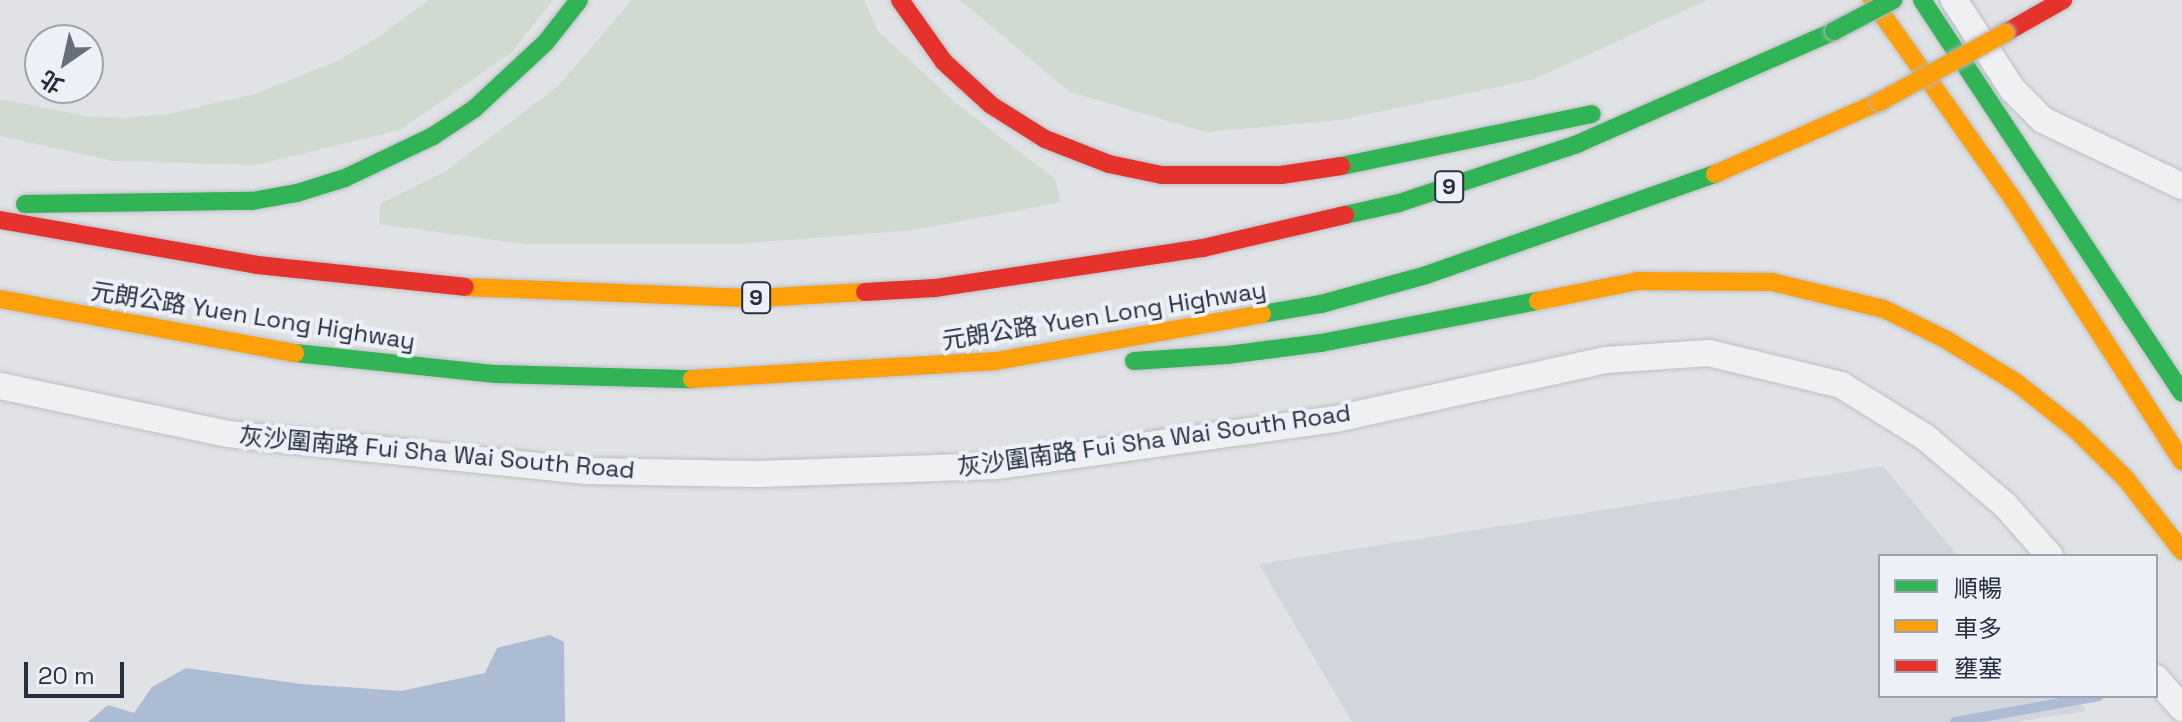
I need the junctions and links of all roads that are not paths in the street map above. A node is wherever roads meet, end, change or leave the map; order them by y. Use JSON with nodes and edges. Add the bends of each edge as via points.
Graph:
{"nodes":[{"id":1,"x":579,"y":0,"type":"edge"},
{"id":2,"x":900,"y":0,"type":"edge"},
{"id":3,"x":1872,"y":0,"type":"edge"},
{"id":4,"x":1893,"y":0,"type":"edge"},
{"id":5,"x":1922,"y":0,"type":"edge"},
{"id":6,"x":1954,"y":0,"type":"edge"},
{"id":7,"x":2063,"y":0,"type":"edge"},
{"id":8,"x":1684,"y":94,"type":"junction"},
{"id":9,"x":2182,"y":186,"type":"edge"},
{"id":10,"x":0,"y":204,"type":"edge"},
{"id":11,"x":0,"y":220,"type":"edge"},
{"id":12,"x":0,"y":299,"type":"edge"},
{"id":13,"x":996,"y":361,"type":"junction"},
{"id":14,"x":0,"y":386,"type":"edge"},
{"id":15,"x":2182,"y":393,"type":"edge"},
{"id":16,"x":2182,"y":461,"type":"edge"},
{"id":17,"x":2182,"y":551,"type":"edge"},
{"id":18,"x":2048,"y":554,"type":"edge"},
{"id":19,"x":2158,"y":680,"type":"edge"},
{"id":20,"x":2182,"y":708,"type":"edge"}],
"edges":[{"from":1,"to":10,"type":"highway","via":[[546,42],[474,109],[433,136],[345,178],[252,201]]},
{"from":2,"to":8,"type":"highway","via":[[944,62],[991,105],[1045,139],[1109,164],[1162,175],[1281,175],[1385,160]]},
{"from":3,"to":16,"type":"highway","via":[[2017,205]]},
{"from":4,"to":8,"type":"highway","name":"元朗公路 Yuen Long Highway","number":"9","bridge":true,"via":[[1834,31]]},
{"from":5,"to":15,"type":"highway"},
{"from":6,"to":9,"type":"street","via":[[2013,90],[2043,120]]},
{"from":7,"to":13,"type":"highway","name":"元朗公路 Yuen Long Highway","bridge":true,"via":[[1936,73],[1840,120],[1615,212],[1321,304]]},
{"from":8,"to":11,"type":"highway","name":"元朗公路 Yuen Long Highway","number":"9","via":[[1577,144],[1399,203],[1203,248],[935,288],[755,298],[496,290],[257,265]]},
{"from":12,"to":13,"type":"highway","name":"元朗公路 Yuen Long Highway","via":[[298,353],[496,374],[710,380]]},
{"from":13,"to":17,"type":"highway","via":[[1227,355],[1423,325],[1638,281],[1772,282],[1884,309],[2017,383],[2116,469]]},
{"from":14,"to":18,"type":"street","name":"灰沙圍南路 Fui Sha Wai South Road","via":[[228,434],[586,471],[758,474],[996,466],[1340,418],[1606,360],[1709,353],[1841,385],[1925,437],[2005,505]]},
{"from":19,"to":20,"type":"street"}]}
